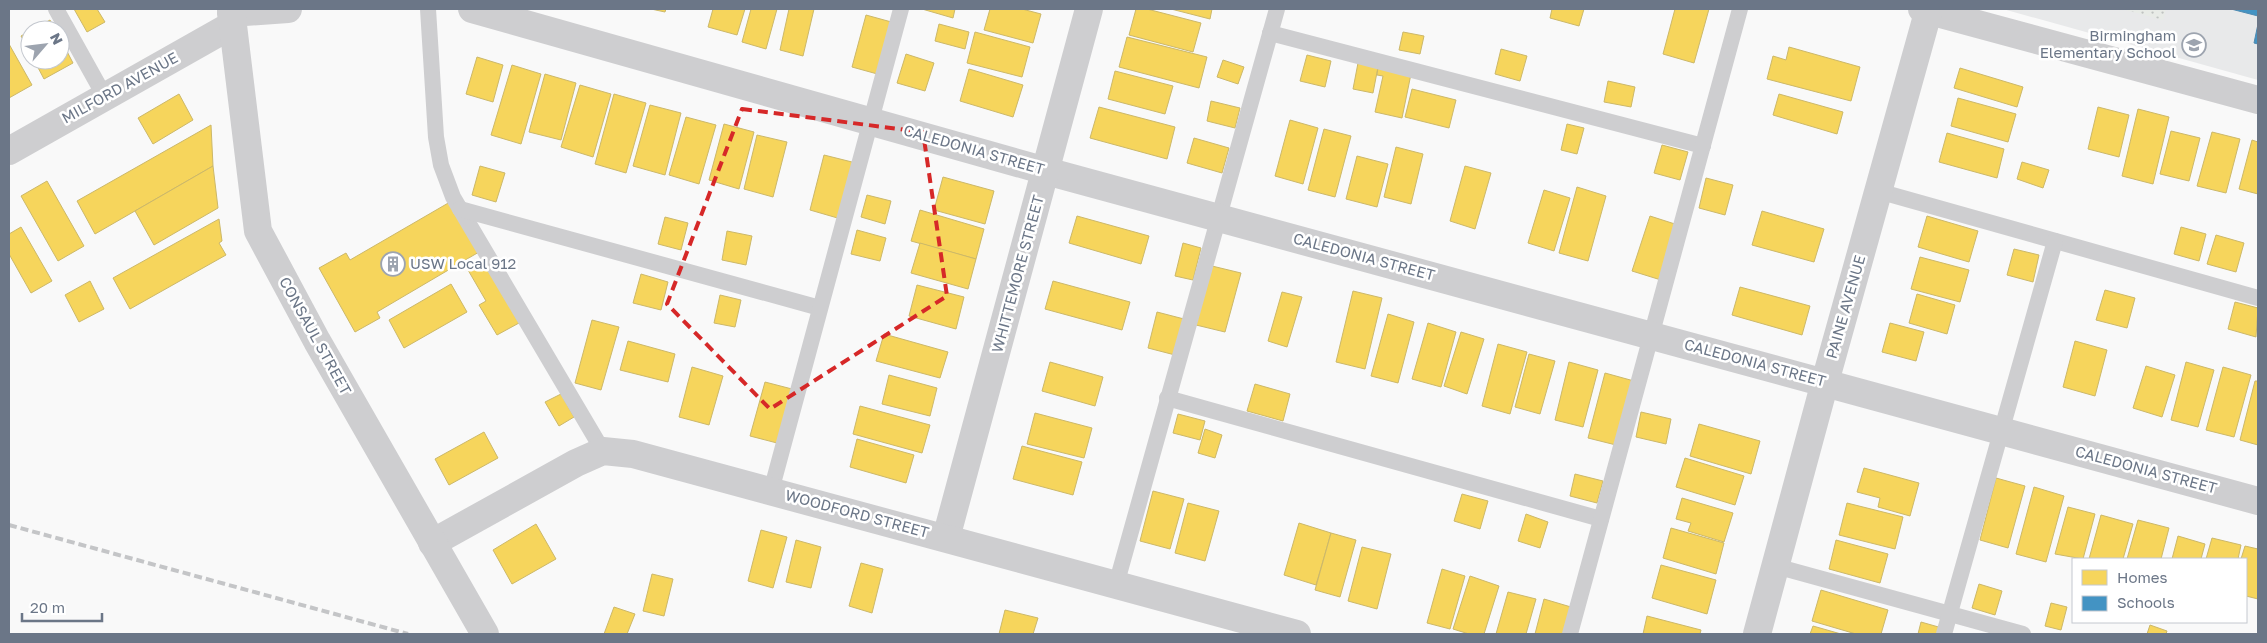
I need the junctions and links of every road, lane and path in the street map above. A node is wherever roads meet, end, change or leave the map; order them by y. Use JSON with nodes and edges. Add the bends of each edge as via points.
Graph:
{"nodes":[{"id":1,"x":56,"y":9,"type":"edge"},
{"id":2,"x":288,"y":9,"type":"edge"},
{"id":3,"x":428,"y":9,"type":"edge"},
{"id":4,"x":472,"y":9,"type":"edge"},
{"id":5,"x":901,"y":9,"type":"edge"},
{"id":6,"x":1090,"y":9,"type":"edge"},
{"id":7,"x":1277,"y":9,"type":"edge"},
{"id":8,"x":1740,"y":9,"type":"edge"},
{"id":9,"x":1927,"y":9,"type":"edge"},
{"id":10,"x":231,"y":16,"type":"edge"},
{"id":11,"x":1270,"y":33,"type":"junction"},
{"id":12,"x":105,"y":97,"type":"junction"},
{"id":13,"x":2258,"y":100,"type":"edge"},
{"id":14,"x":871,"y":121,"type":"junction"},
{"id":15,"x":1703,"y":146,"type":"junction"},
{"id":16,"x":9,"y":151,"type":"edge"},
{"id":17,"x":1046,"y":171,"type":"junction"},
{"id":18,"x":1878,"y":191,"type":"junction"},
{"id":19,"x":460,"y":209,"type":"junction"},
{"id":20,"x":1218,"y":218,"type":"junction"},
{"id":21,"x":2055,"y":241,"type":"junction"},
{"id":22,"x":2258,"y":298,"type":"edge"},
{"id":23,"x":820,"y":308,"type":"junction"},
{"id":24,"x":1652,"y":334,"type":"junction"},
{"id":25,"x":1825,"y":382,"type":"junction"},
{"id":26,"x":1167,"y":398,"type":"junction"},
{"id":27,"x":2002,"y":430,"type":"junction"},
{"id":28,"x":603,"y":451,"type":"junction"},
{"id":29,"x":771,"y":491,"type":"junction"},
{"id":30,"x":2258,"y":501,"type":"edge"},
{"id":31,"x":1601,"y":519,"type":"junction"},
{"id":32,"x":946,"y":538,"type":"junction"},
{"id":33,"x":432,"y":543,"type":"junction"},
{"id":34,"x":1775,"y":566,"type":"junction"},
{"id":35,"x":1116,"y":585,"type":"junction"},
{"id":36,"x":1950,"y":614,"type":"junction"},
{"id":37,"x":485,"y":634,"type":"edge"},
{"id":38,"x":1297,"y":634,"type":"edge"},
{"id":39,"x":1570,"y":634,"type":"edge"},
{"id":40,"x":1757,"y":634,"type":"edge"},
{"id":41,"x":1944,"y":634,"type":"edge"},
{"id":42,"x":2023,"y":634,"type":"edge"}],
"edges":[{"from":1,"to":12,"type":"lane"},
{"from":2,"to":10,"type":"street"},
{"from":3,"to":19,"type":"lane","via":[[436,137],[441,165]]},
{"from":4,"to":14,"type":"street","name":"CALEDONIA STREET"},
{"from":5,"to":14,"type":"lane"},
{"from":6,"to":17,"type":"street","name":"WHITTEMORE STREET"},
{"from":7,"to":11,"type":"lane"},
{"from":8,"to":15,"type":"lane"},
{"from":9,"to":13,"type":"street"},
{"from":9,"to":18,"type":"street","name":"PAINE AVENUE"},
{"from":10,"to":12,"type":"street","name":"MILFORD AVENUE"},
{"from":10,"to":33,"type":"street","name":"CONSAUL STREET","via":[[258,231]]},
{"from":11,"to":15,"type":"lane"},
{"from":11,"to":20,"type":"lane"},
{"from":12,"to":16,"type":"street","name":"MILFORD AVENUE"},
{"from":14,"to":17,"type":"street","name":"CALEDONIA STREET"},
{"from":14,"to":23,"type":"lane"},
{"from":15,"to":24,"type":"lane"},
{"from":17,"to":20,"type":"street","name":"CALEDONIA STREET"},
{"from":17,"to":32,"type":"street","name":"WHITTEMORE STREET"},
{"from":18,"to":21,"type":"lane"},
{"from":18,"to":25,"type":"street","name":"PAINE AVENUE"},
{"from":19,"to":23,"type":"lane"},
{"from":19,"to":28,"type":"lane"},
{"from":20,"to":24,"type":"street","name":"CALEDONIA STREET"},
{"from":20,"to":26,"type":"lane"},
{"from":21,"to":22,"type":"lane"},
{"from":21,"to":27,"type":"lane"},
{"from":23,"to":29,"type":"lane"},
{"from":24,"to":25,"type":"street","name":"CALEDONIA STREET"},
{"from":24,"to":31,"type":"lane"},
{"from":25,"to":27,"type":"street","name":"CALEDONIA STREET"},
{"from":25,"to":34,"type":"street","name":"PAINE AVENUE"},
{"from":26,"to":31,"type":"lane"},
{"from":26,"to":35,"type":"lane"},
{"from":27,"to":30,"type":"street","name":"CALEDONIA STREET"},
{"from":27,"to":36,"type":"lane"},
{"from":28,"to":29,"type":"street","name":"WOODFORD STREET","via":[[633,454]]},
{"from":28,"to":33,"type":"street","name":"WOODFORD STREET"},
{"from":29,"to":32,"type":"street","name":"WOODFORD STREET"},
{"from":31,"to":39,"type":"lane"},
{"from":32,"to":35,"type":"street","name":"WOODFORD STREET"},
{"from":33,"to":37,"type":"street","name":"CONSAUL STREET"},
{"from":34,"to":36,"type":"lane"},
{"from":34,"to":40,"type":"street","name":"PAINE AVENUE"},
{"from":35,"to":38,"type":"street","name":"WOODFORD STREET"},
{"from":36,"to":41,"type":"lane"},
{"from":36,"to":42,"type":"lane"}]}
